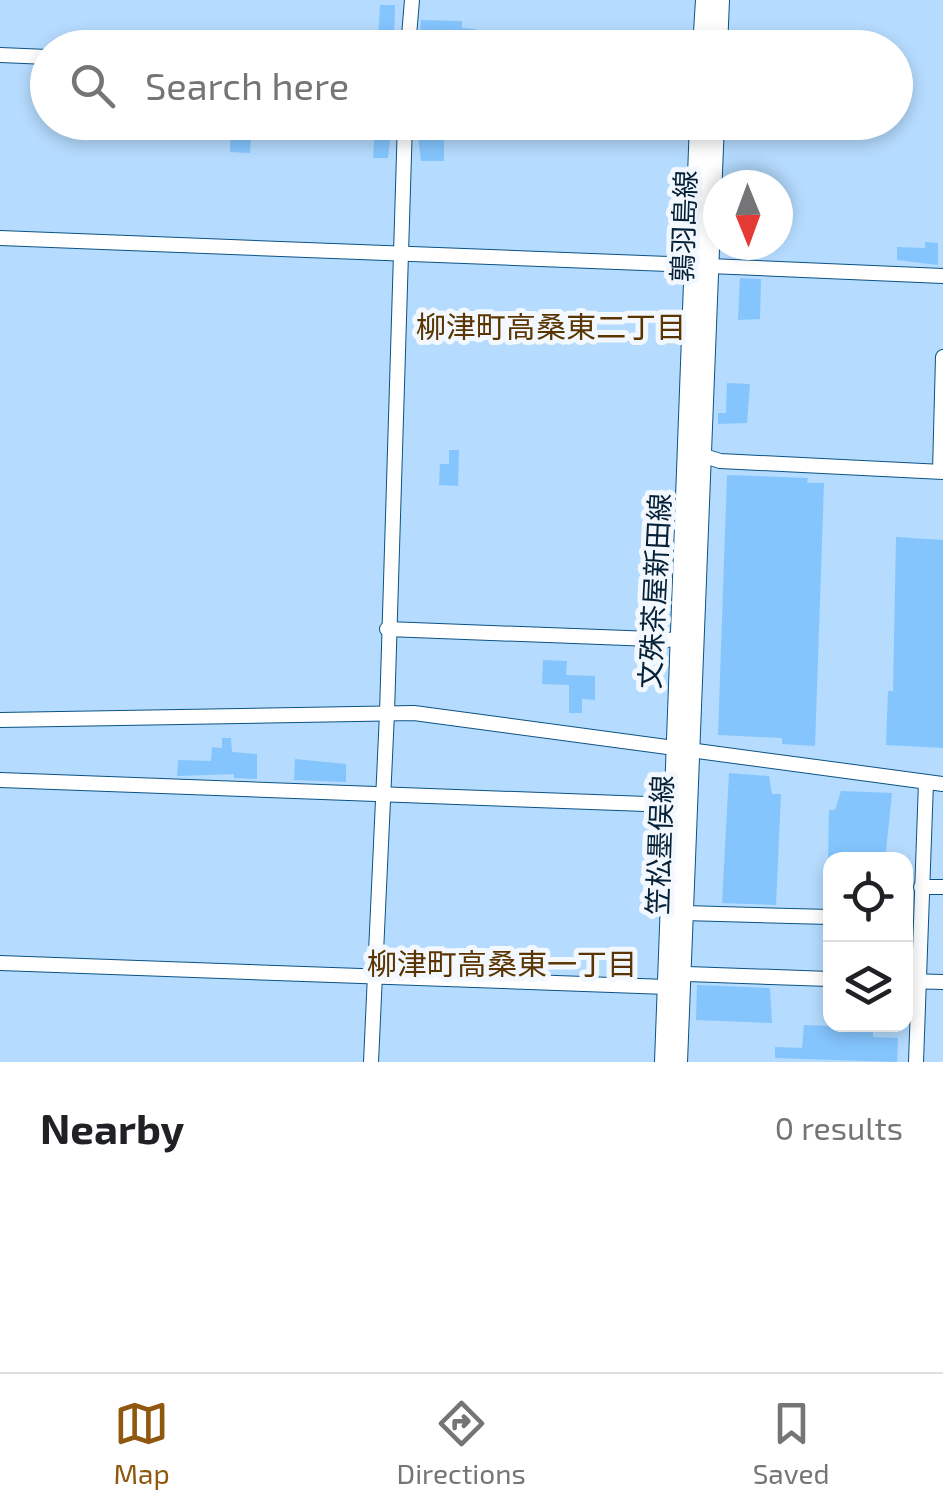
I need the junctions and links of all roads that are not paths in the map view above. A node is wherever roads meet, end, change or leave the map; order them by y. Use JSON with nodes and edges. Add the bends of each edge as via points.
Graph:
{"nodes":[{"id":1,"x":412,"y":0,"type":"edge"},
{"id":2,"x":705,"y":0,"type":"edge"},
{"id":3,"x":720,"y":0,"type":"edge"},
{"id":4,"x":410,"y":30,"type":"edge"},
{"id":5,"x":703,"y":30,"type":"edge"},
{"id":6,"x":719,"y":30,"type":"edge"},
{"id":7,"x":0,"y":55,"type":"edge"},
{"id":8,"x":30,"y":56,"type":"edge"},
{"id":9,"x":404,"y":140,"type":"edge"},
{"id":10,"x":699,"y":140,"type":"edge"},
{"id":11,"x":713,"y":140,"type":"edge"},
{"id":12,"x":0,"y":238,"type":"edge"},
{"id":13,"x":401,"y":254,"type":"junction"},
{"id":14,"x":702,"y":265,"type":"junction"},
{"id":15,"x":943,"y":276,"type":"edge"},
{"id":16,"x":943,"y":357,"type":"edge"},
{"id":17,"x":694,"y":453,"type":"junction"},
{"id":18,"x":941,"y":472,"type":"edge"},
{"id":19,"x":387,"y":630,"type":"junction"},
{"id":20,"x":679,"y":640,"type":"junction"},
{"id":21,"x":387,"y":712,"type":"junction"},
{"id":22,"x":0,"y":720,"type":"edge"},
{"id":23,"x":682,"y":749,"type":"junction"},
{"id":24,"x":0,"y":780,"type":"edge"},
{"id":25,"x":926,"y":782,"type":"junction"},
{"id":26,"x":943,"y":784,"type":"edge"},
{"id":27,"x":383,"y":794,"type":"junction"},
{"id":28,"x":672,"y":805,"type":"junction"},
{"id":29,"x":922,"y":886,"type":"junction"},
{"id":30,"x":943,"y":887,"type":"edge"},
{"id":31,"x":684,"y":913,"type":"junction"},
{"id":32,"x":823,"y":917,"type":"edge"},
{"id":33,"x":913,"y":919,"type":"edge"},
{"id":34,"x":0,"y":962,"type":"edge"},
{"id":35,"x":687,"y":974,"type":"dead end"},
{"id":36,"x":374,"y":976,"type":"junction"},
{"id":37,"x":823,"y":978,"type":"edge"},
{"id":38,"x":913,"y":981,"type":"edge"},
{"id":39,"x":943,"y":982,"type":"edge"},
{"id":40,"x":667,"y":987,"type":"junction"},
{"id":41,"x":913,"y":1001,"type":"edge"},
{"id":42,"x":370,"y":1062,"type":"edge"},
{"id":43,"x":664,"y":1062,"type":"edge"},
{"id":44,"x":678,"y":1062,"type":"edge"},
{"id":45,"x":916,"y":1062,"type":"edge"}],
"edges":[{"from":1,"to":4,"type":"street"},
{"from":2,"to":5,"type":"main road"},
{"from":3,"to":6,"type":"main road"},
{"from":7,"to":8,"type":"street"},
{"from":9,"to":13,"type":"street"},
{"from":10,"to":14,"type":"main road"},
{"from":11,"to":14,"type":"main road","name":"鶉羽島線"},
{"from":12,"to":13,"type":"street"},
{"from":13,"to":14,"type":"street"},
{"from":13,"to":19,"type":"street"},
{"from":14,"to":15,"type":"street"},
{"from":14,"to":17,"type":"main road","name":"鶉羽島線"},
{"from":16,"to":18,"type":"street"},
{"from":17,"to":18,"type":"street","via":[[720,461]]},
{"from":17,"to":20,"type":"main road","name":"文殊茶屋新田線"},
{"from":17,"to":23,"type":"main road","name":"鶉羽島線"},
{"from":19,"to":20,"type":"street"},
{"from":19,"to":21,"type":"street"},
{"from":20,"to":23,"type":"main road","name":"文殊茶屋新田線"},
{"from":21,"to":22,"type":"street"},
{"from":21,"to":23,"type":"street"},
{"from":21,"to":27,"type":"street"},
{"from":23,"to":25,"type":"street"},
{"from":23,"to":28,"type":"main road","name":"文殊茶屋新田線"},
{"from":23,"to":31,"type":"main road","name":"笠松墨俣線"},
{"from":24,"to":27,"type":"street"},
{"from":25,"to":26,"type":"street"},
{"from":25,"to":29,"type":"street"},
{"from":27,"to":28,"type":"street"},
{"from":27,"to":36,"type":"street"},
{"from":28,"to":40,"type":"main road","name":"文殊茶屋新田線"},
{"from":29,"to":30,"type":"street"},
{"from":29,"to":33,"type":"street"},
{"from":31,"to":32,"type":"street"},
{"from":31,"to":44,"type":"main road","name":"笠松墨俣線"},
{"from":34,"to":36,"type":"street"},
{"from":35,"to":37,"type":"street"},
{"from":36,"to":40,"type":"street"},
{"from":36,"to":42,"type":"street"},
{"from":38,"to":39,"type":"street"},
{"from":40,"to":43,"type":"main road","name":"文殊茶屋新田線"},
{"from":41,"to":45,"type":"street"}]}
